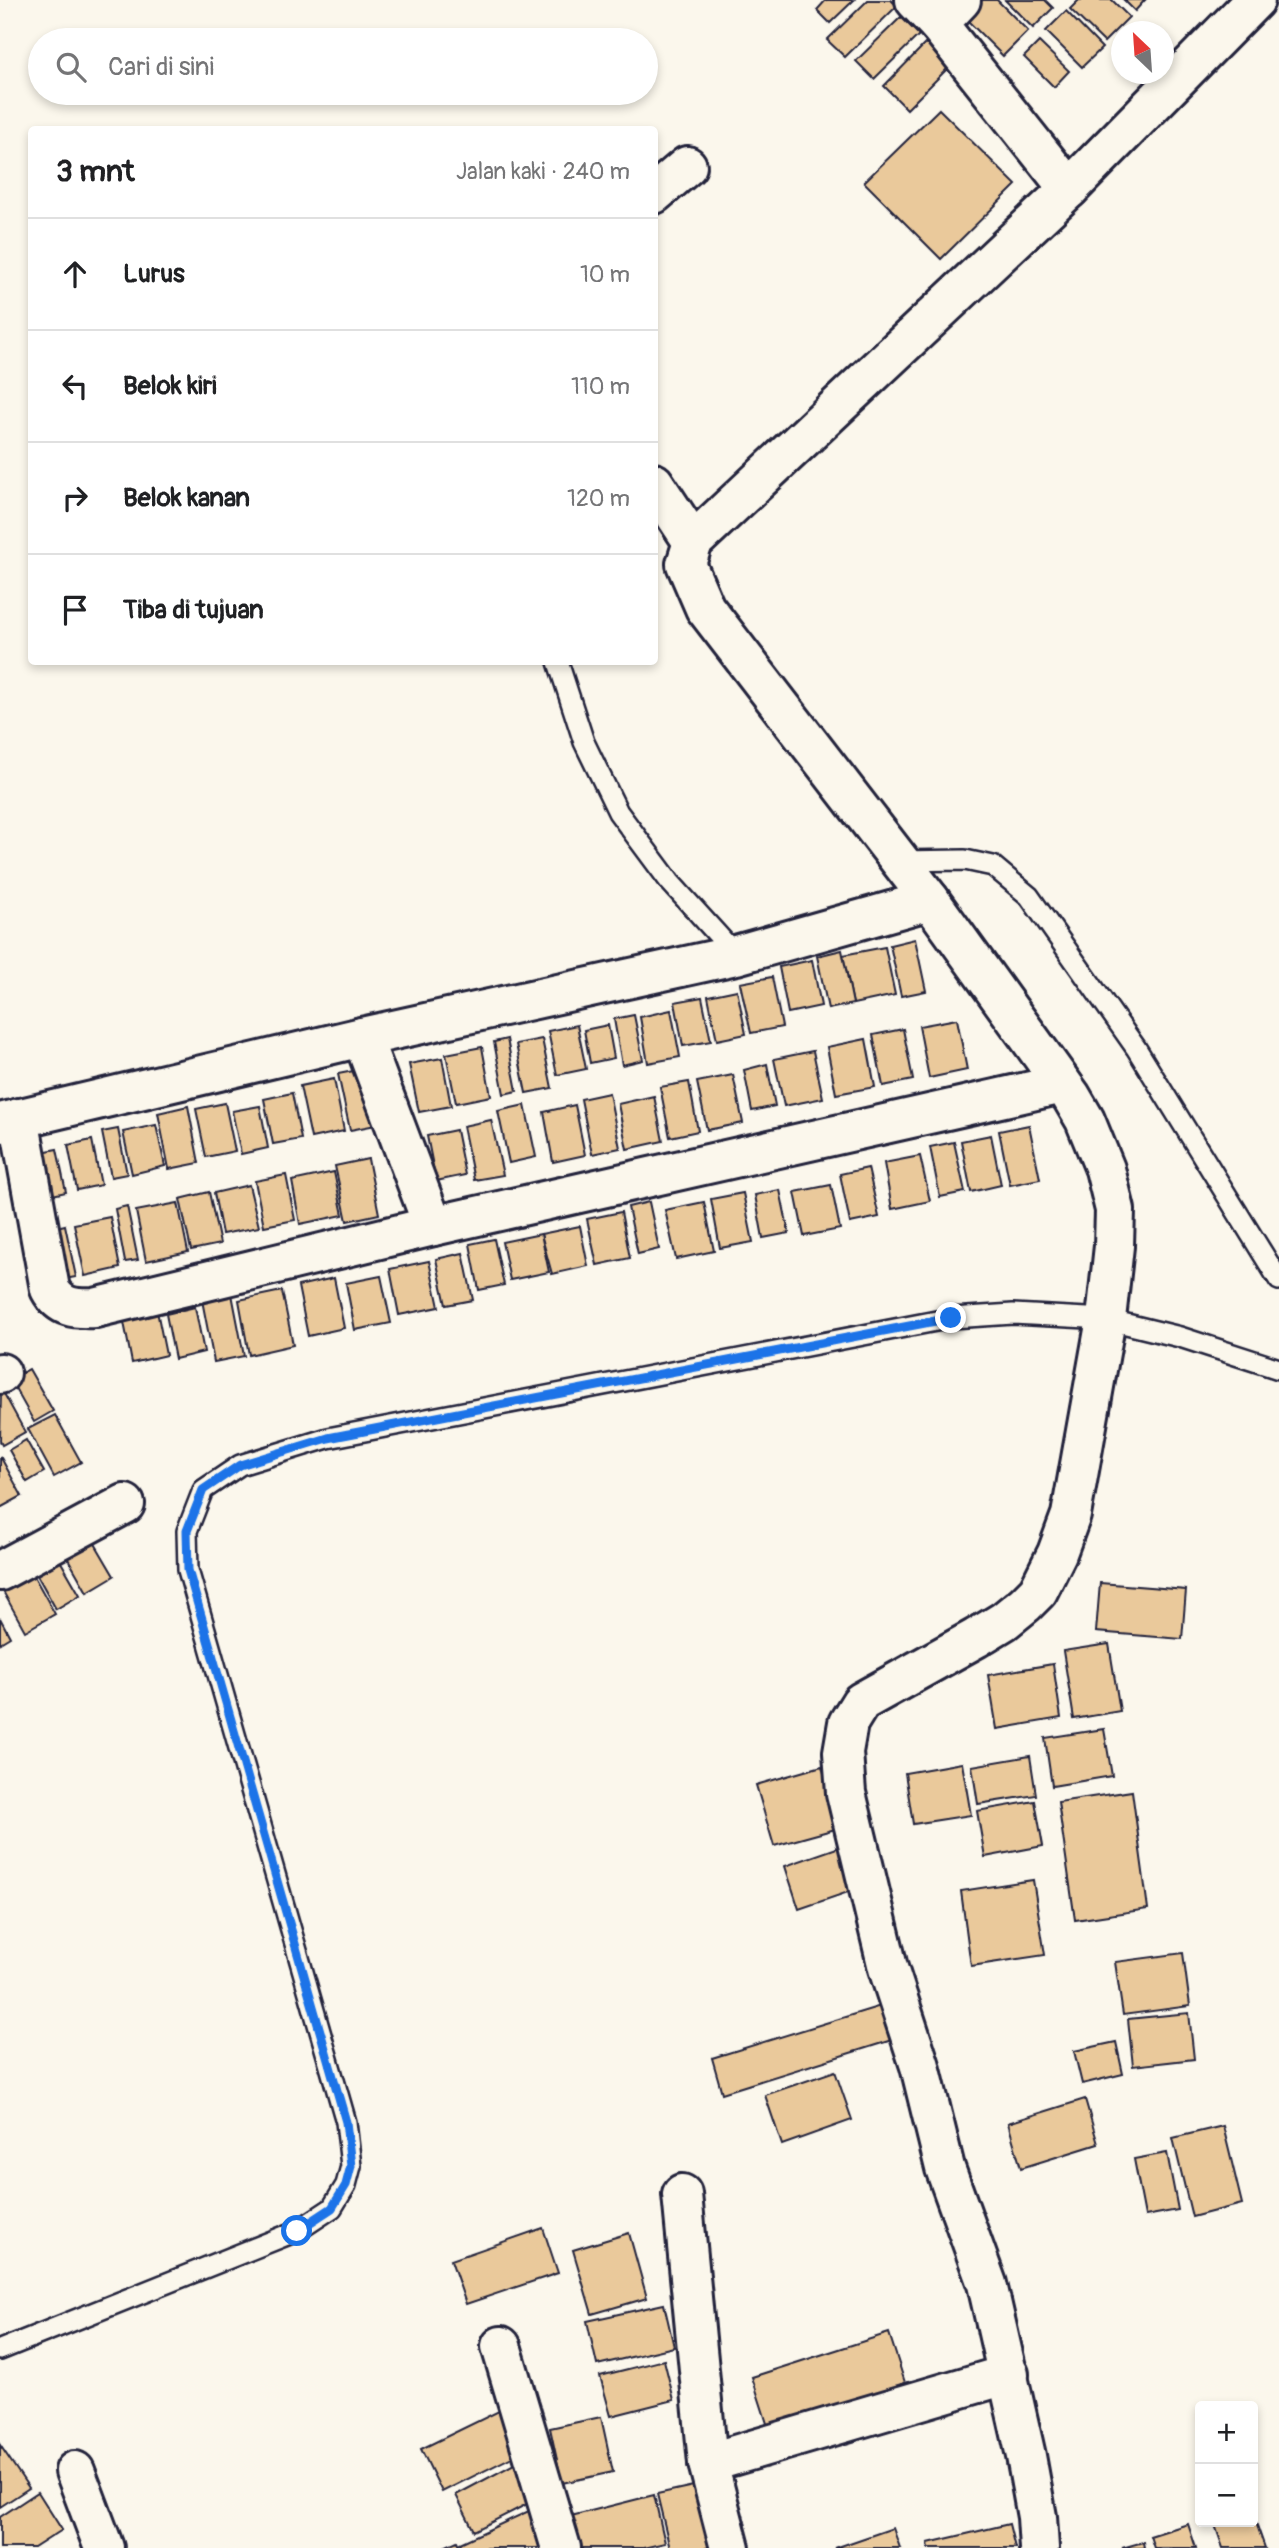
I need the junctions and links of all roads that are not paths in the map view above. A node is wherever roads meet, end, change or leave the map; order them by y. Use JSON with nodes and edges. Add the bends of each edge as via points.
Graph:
{"nodes":[{"id":1,"x":1255,"y":0,"type":"edge"},
{"id":2,"x":938,"y":8,"type":"edge"},
{"id":3,"x":687,"y":166,"type":"dead end"},
{"id":4,"x":1069,"y":190,"type":"junction"},
{"id":5,"x":658,"y":191,"type":"edge"},
{"id":6,"x":658,"y":489,"type":"edge"},
{"id":7,"x":693,"y":542,"type":"junction"},
{"id":8,"x":559,"y":665,"type":"edge"},
{"id":9,"x":899,"y":861,"type":"junction"},
{"id":10,"x":930,"y":900,"type":"junction"},
{"id":11,"x":736,"y":956,"type":"junction"},
{"id":12,"x":362,"y":1037,"type":"junction"},
{"id":13,"x":1062,"y":1084,"type":"junction"},
{"id":14,"x":9,"y":1121,"type":"edge"},
{"id":15,"x":433,"y":1226,"type":"junction"},
{"id":16,"x":1279,"y":1280,"type":"edge"},
{"id":17,"x":1105,"y":1319,"type":"junction"},
{"id":18,"x":1279,"y":1369,"type":"edge"},
{"id":19,"x":125,"y":1504,"type":"dead end"},
{"id":20,"x":0,"y":1571,"type":"edge"},
{"id":21,"x":682,"y":2194,"type":"dead end"},
{"id":22,"x":501,"y":2346,"type":"dead end"},
{"id":23,"x":0,"y":2350,"type":"edge"},
{"id":24,"x":1009,"y":2374,"type":"junction"},
{"id":25,"x":708,"y":2463,"type":"junction"},
{"id":26,"x":75,"y":2471,"type":"dead end"},
{"id":27,"x":104,"y":2548,"type":"edge"},
{"id":28,"x":561,"y":2548,"type":"edge"},
{"id":29,"x":730,"y":2548,"type":"edge"},
{"id":30,"x":1039,"y":2548,"type":"edge"}],
"edges":[{"from":1,"to":4,"type":"street"},
{"from":2,"to":4,"type":"street"},
{"from":3,"to":5,"type":"street"},
{"from":4,"to":7,"type":"street"},
{"from":6,"to":7,"type":"street"},
{"from":7,"to":9,"type":"street","via":[[686,564],[705,608]]},
{"from":8,"to":11,"type":"lane","via":[[584,742],[618,812],[670,883]]},
{"from":9,"to":10,"type":"street"},
{"from":9,"to":16,"type":"lane","via":[[965,860],[993,866],[1029,896],[1136,1048]]},
{"from":10,"to":11,"type":"street"},
{"from":10,"to":13,"type":"street"},
{"from":11,"to":12,"type":"street"},
{"from":12,"to":14,"type":"street"},
{"from":12,"to":15,"type":"street"},
{"from":13,"to":15,"type":"street"},
{"from":13,"to":17,"type":"street","via":[[1085,1120],[1115,1210]]},
{"from":14,"to":15,"type":"street","via":[[50,1289],[55,1299],[77,1309]]},
{"from":17,"to":18,"type":"lane"},
{"from":17,"to":23,"type":"lane","via":[[1013,1314],[951,1318],[328,1438],[240,1465],[203,1490],[187,1531],[188,1570],[346,2122],[351,2166],[332,2208],[297,2231]]},
{"from":17,"to":24,"type":"street","via":[[1071,1515],[1038,1591],[1004,1621],[861,1702],[848,1723],[843,1752],[846,1793],[888,1968],[920,2066],[945,2168],[987,2284]]},
{"from":19,"to":20,"type":"street"},
{"from":21,"to":25,"type":"street"},
{"from":22,"to":28,"type":"street"},
{"from":24,"to":25,"type":"street"},
{"from":24,"to":30,"type":"street"},
{"from":25,"to":29,"type":"street"},
{"from":26,"to":27,"type":"street"}]}
